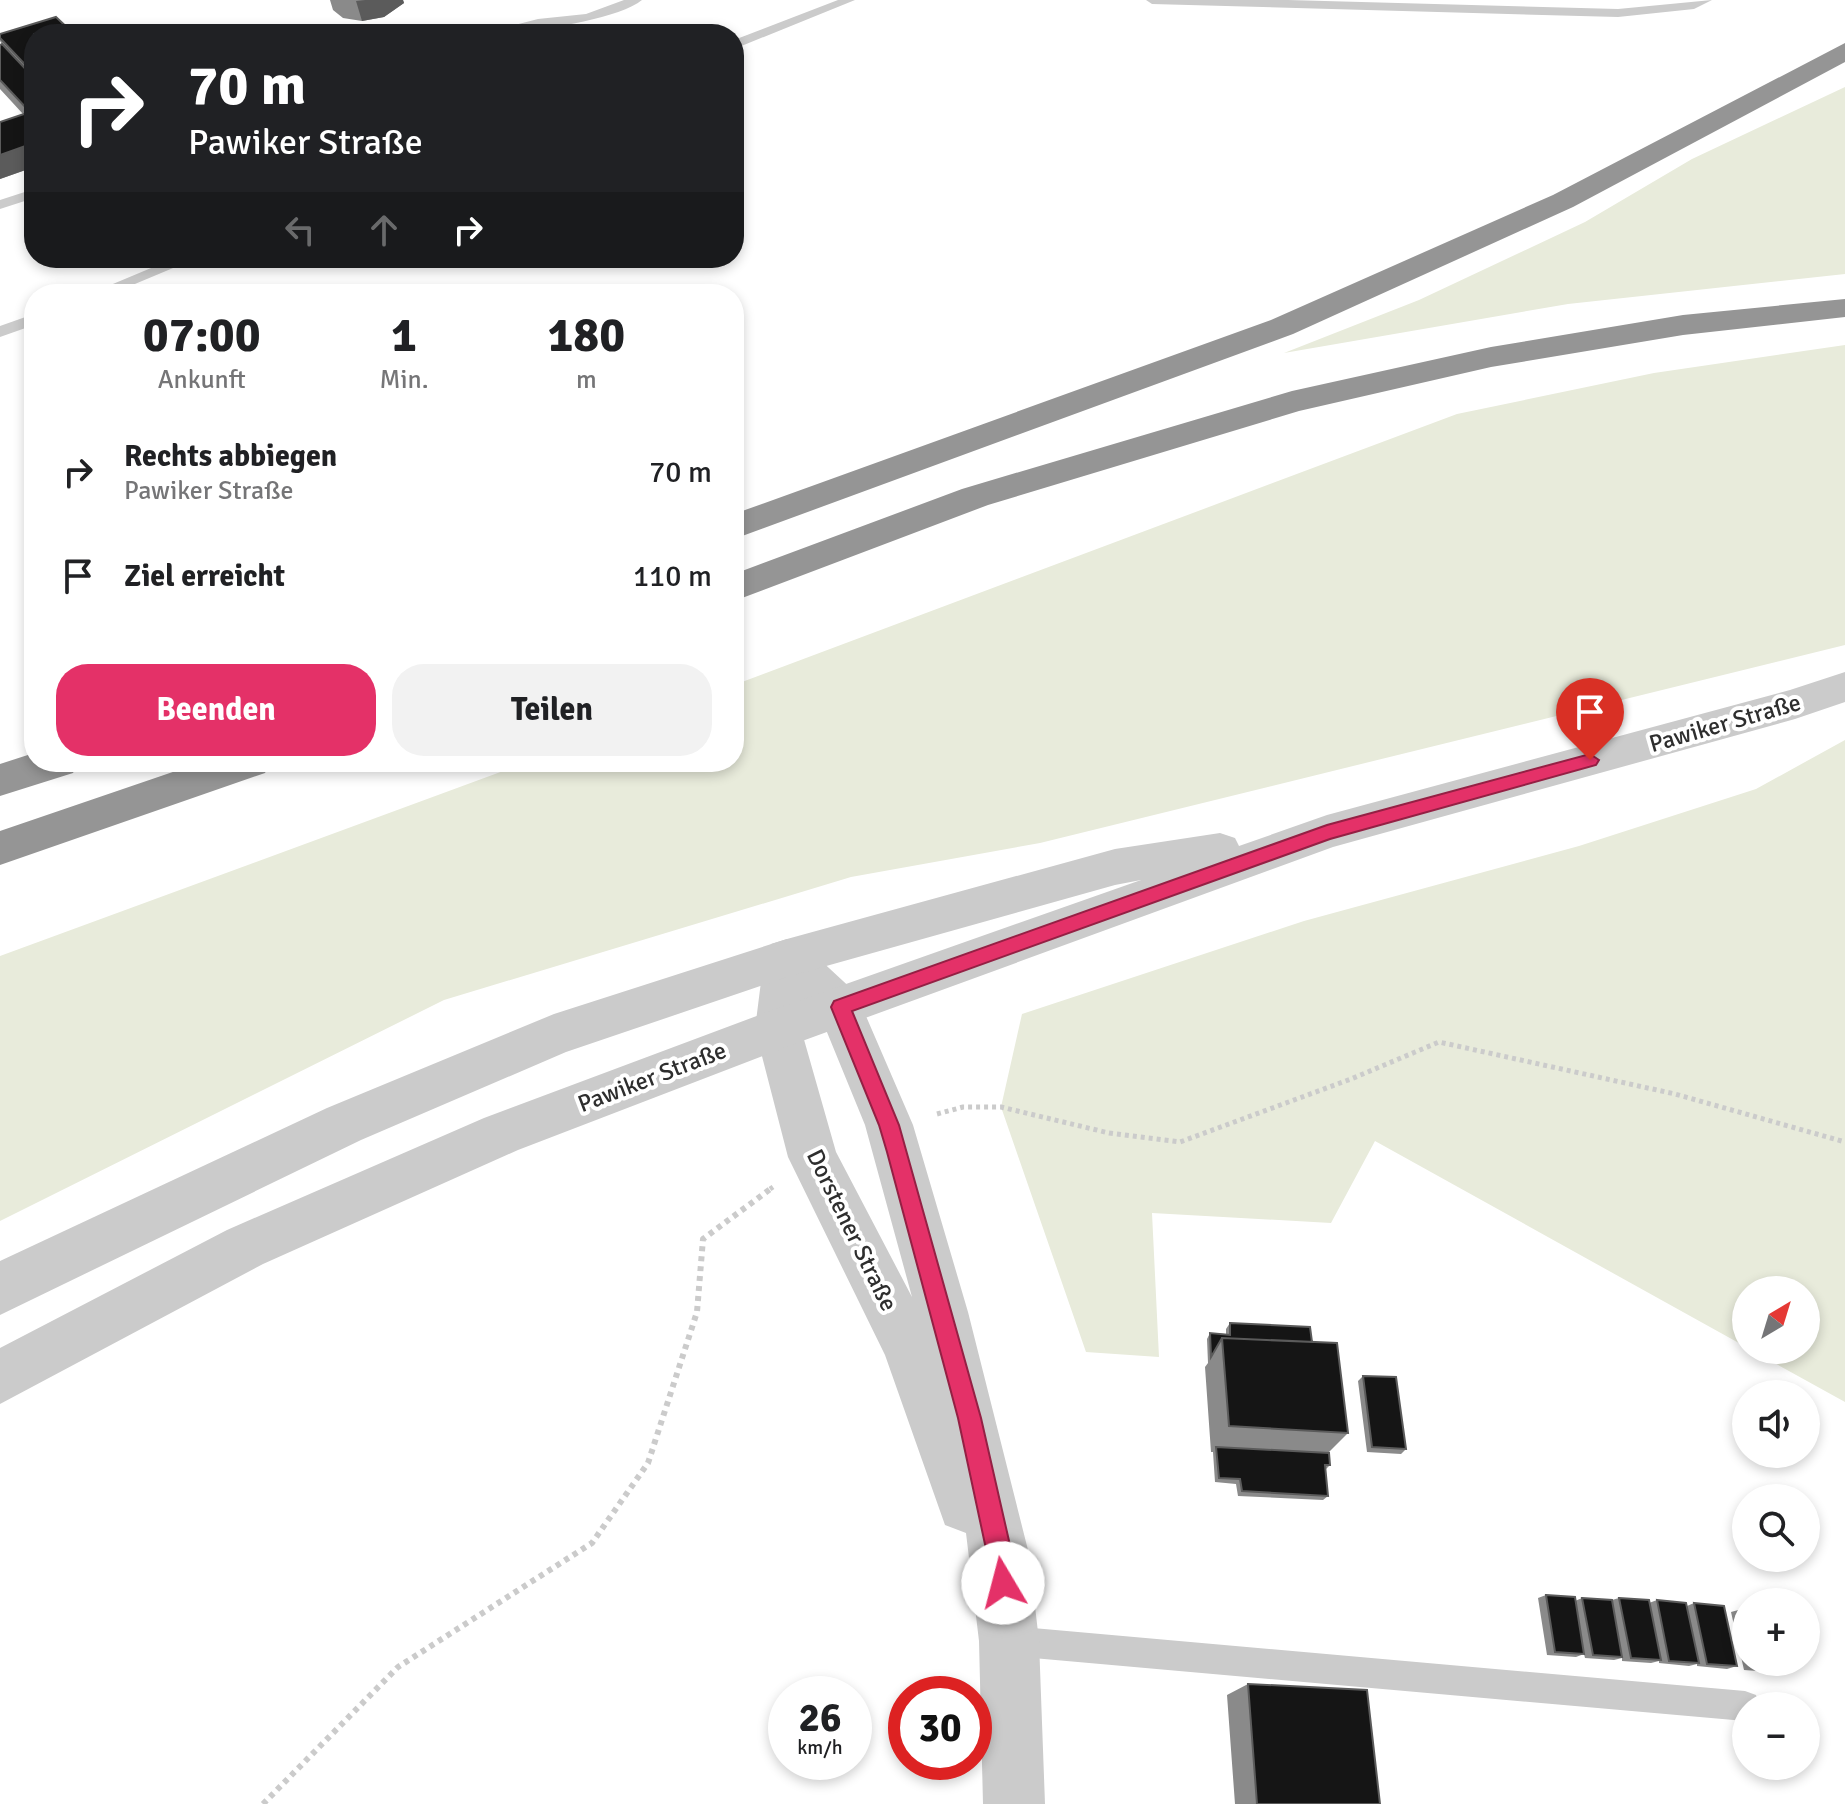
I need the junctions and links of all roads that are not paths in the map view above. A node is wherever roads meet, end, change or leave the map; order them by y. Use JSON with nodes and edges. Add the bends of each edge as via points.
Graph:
{"nodes":[{"id":1,"x":636,"y":0,"type":"edge"},
{"id":2,"x":849,"y":0,"type":"edge"},
{"id":3,"x":1152,"y":0,"type":"edge"},
{"id":4,"x":1706,"y":0,"type":"edge"},
{"id":5,"x":533,"y":24,"type":"edge"},
{"id":6,"x":744,"y":41,"type":"edge"},
{"id":7,"x":1845,"y":51,"type":"edge"},
{"id":8,"x":24,"y":197,"type":"edge"},
{"id":9,"x":0,"y":205,"type":"edge"},
{"id":10,"x":163,"y":268,"type":"edge"},
{"id":11,"x":123,"y":284,"type":"edge"},
{"id":12,"x":1845,"y":308,"type":"edge"},
{"id":13,"x":24,"y":323,"type":"edge"},
{"id":14,"x":0,"y":332,"type":"edge"},
{"id":15,"x":744,"y":523,"type":"edge"},
{"id":16,"x":744,"y":584,"type":"edge"},
{"id":17,"x":1845,"y":687,"type":"edge"},
{"id":18,"x":26,"y":772,"type":"edge"},
{"id":19,"x":221,"y":772,"type":"edge"},
{"id":20,"x":0,"y":780,"type":"edge"},
{"id":21,"x":1327,"y":832,"type":"junction"},
{"id":22,"x":0,"y":848,"type":"edge"},
{"id":23,"x":787,"y":958,"type":"junction"},
{"id":24,"x":840,"y":1007,"type":"junction"},
{"id":25,"x":778,"y":1029,"type":"junction"},
{"id":26,"x":0,"y":1289,"type":"edge"},
{"id":27,"x":0,"y":1377,"type":"edge"},
{"id":28,"x":1009,"y":1641,"type":"junction"},
{"id":29,"x":1732,"y":1705,"type":"edge"},
{"id":30,"x":1014,"y":1804,"type":"edge"}],
"edges":[{"from":1,"to":5,"type":"lane","via":[[588,18]]},
{"from":2,"to":6,"type":"lane"},
{"from":3,"to":4,"type":"lane","via":[[1618,13]]},
{"from":7,"to":15,"type":"highway","via":[[1563,201],[1282,327]]},
{"from":8,"to":9,"type":"lane"},
{"from":10,"to":11,"type":"lane"},
{"from":12,"to":16,"type":"highway","via":[[1683,325],[1491,357],[1292,402],[975,497]]},
{"from":13,"to":14,"type":"lane"},
{"from":17,"to":21,"type":"street","name":"Pawiker Straße"},
{"from":18,"to":20,"type":"highway"},
{"from":19,"to":22,"type":"highway"},
{"from":21,"to":23,"type":"street","name":"Pawiker Straße","via":[[1115,867]]},
{"from":21,"to":24,"type":"street","name":"Pawiker Straße"},
{"from":23,"to":24,"type":"street","name":"Dorstener Straße"},
{"from":23,"to":25,"type":"street","name":"Dorstener Straße"},
{"from":23,"to":26,"type":"street","name":"Pawiker Straße","via":[[554,1035],[344,1124]]},
{"from":24,"to":25,"type":"street","name":"Pawiker Straße"},
{"from":24,"to":28,"type":"street","name":"Dorstener Straße","via":[[889,1125],[970,1418],[1000,1554]]},
{"from":25,"to":27,"type":"street","name":"Pawiker Straße","via":[[501,1134],[245,1247]]},
{"from":25,"to":28,"type":"street","name":"Dorstener Straße","via":[[813,1157],[908,1345]]},
{"from":28,"to":29,"type":"lane"},
{"from":28,"to":30,"type":"street","name":"Dorstener Straße"}]}
